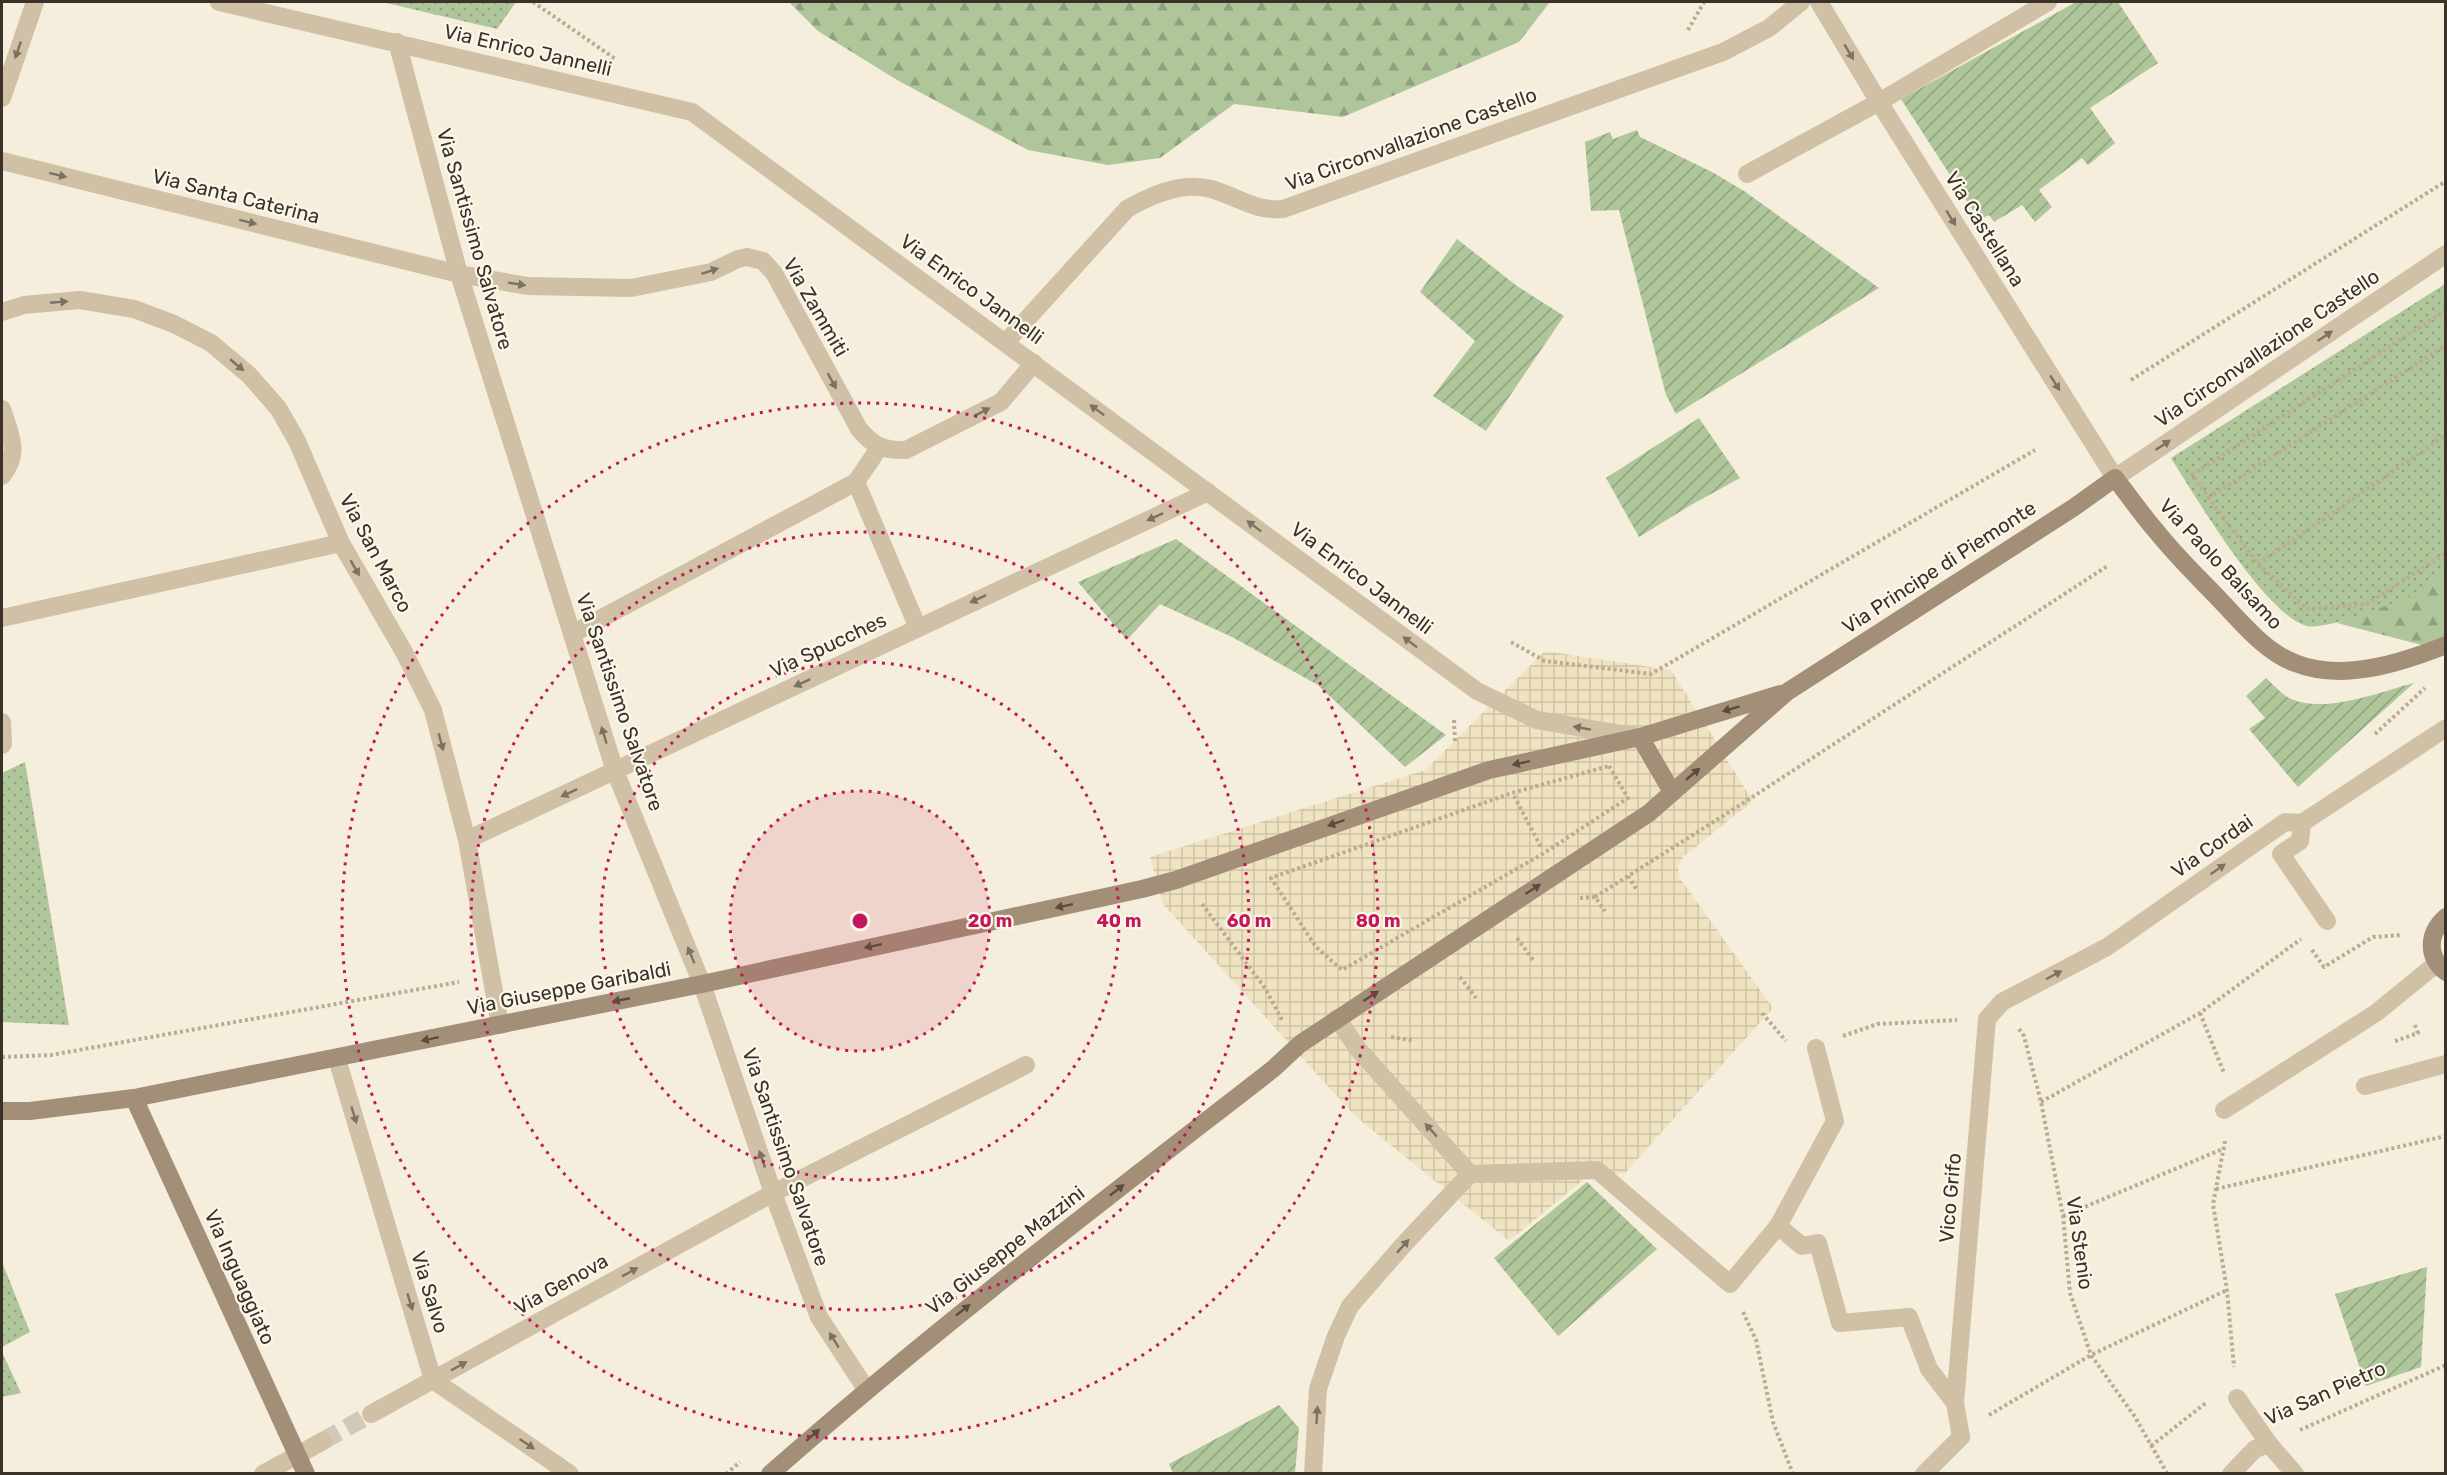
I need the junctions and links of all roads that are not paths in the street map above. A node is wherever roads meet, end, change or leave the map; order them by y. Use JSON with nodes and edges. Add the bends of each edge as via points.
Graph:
{"nodes":[{"id":1,"x":35,"y":2,"type":"edge"},
{"id":2,"x":219,"y":2,"type":"edge"},
{"id":3,"x":1802,"y":2,"type":"edge"},
{"id":4,"x":1819,"y":2,"type":"edge"},
{"id":5,"x":2048,"y":2,"type":"edge"},
{"id":6,"x":397,"y":42,"type":"junction"},
{"id":7,"x":2,"y":98,"type":"edge"},
{"id":8,"x":1879,"y":102,"type":"junction"},
{"id":9,"x":2,"y":161,"type":"edge"},
{"id":10,"x":1747,"y":174,"type":"dead end"},
{"id":11,"x":2445,"y":254,"type":"edge"},
{"id":12,"x":459,"y":274,"type":"junction"},
{"id":13,"x":2,"y":312,"type":"edge"},
{"id":14,"x":1006,"y":342,"type":"junction"},
{"id":15,"x":1034,"y":363,"type":"junction"},
{"id":16,"x":2,"y":409,"type":"edge"},
{"id":17,"x":879,"y":448,"type":"junction"},
{"id":18,"x":2,"y":477,"type":"edge"},
{"id":19,"x":2115,"y":478,"type":"junction"},
{"id":20,"x":856,"y":482,"type":"junction"},
{"id":21,"x":1208,"y":492,"type":"junction"},
{"id":22,"x":341,"y":543,"type":"junction"},
{"id":23,"x":2,"y":618,"type":"edge"},
{"id":24,"x":918,"y":628,"type":"junction"},
{"id":25,"x":572,"y":634,"type":"junction"},
{"id":26,"x":2445,"y":645,"type":"edge"},
{"id":27,"x":1787,"y":692,"type":"junction"},
{"id":28,"x":2,"y":722,"type":"edge"},
{"id":29,"x":2445,"y":728,"type":"edge"},
{"id":30,"x":1640,"y":737,"type":"junction"},
{"id":31,"x":2,"y":745,"type":"edge"},
{"id":32,"x":615,"y":771,"type":"junction"},
{"id":33,"x":1672,"y":792,"type":"junction"},
{"id":34,"x":2302,"y":823,"type":"junction"},
{"id":35,"x":467,"y":840,"type":"junction"},
{"id":36,"x":2445,"y":917,"type":"edge"},
{"id":37,"x":2327,"y":921,"type":"road end"},
{"id":38,"x":2441,"y":968,"type":"edge"},
{"id":39,"x":702,"y":984,"type":"junction"},
{"id":40,"x":1337,"y":1018,"type":"junction"},
{"id":41,"x":1987,"y":1019,"type":"joint"},
{"id":42,"x":500,"y":1025,"type":"junction"},
{"id":43,"x":1816,"y":1048,"type":"road end"},
{"id":44,"x":337,"y":1059,"type":"junction"},
{"id":45,"x":2445,"y":1064,"type":"edge"},
{"id":46,"x":1026,"y":1065,"type":"dead end"},
{"id":47,"x":2365,"y":1086,"type":"dead end"},
{"id":48,"x":134,"y":1098,"type":"junction"},
{"id":49,"x":2230,"y":1106,"type":"road end"},
{"id":50,"x":2,"y":1111,"type":"edge"},
{"id":51,"x":1470,"y":1174,"type":"junction"},
{"id":52,"x":773,"y":1192,"type":"junction"},
{"id":53,"x":1778,"y":1226,"type":"junction"},
{"id":54,"x":433,"y":1380,"type":"junction"},
{"id":55,"x":866,"y":1389,"type":"junction"},
{"id":56,"x":2236,"y":1389,"type":"road end"},
{"id":57,"x":1955,"y":1403,"type":"junction"},
{"id":58,"x":371,"y":1414,"type":"tunnel mouth"},
{"id":59,"x":323,"y":1441,"type":"tunnel mouth"},
{"id":60,"x":2269,"y":1444,"type":"junction"},
{"id":61,"x":297,"y":1456,"type":"junction"},
{"id":62,"x":263,"y":1473,"type":"edge"},
{"id":63,"x":306,"y":1473,"type":"edge"},
{"id":64,"x":570,"y":1473,"type":"edge"},
{"id":65,"x":770,"y":1473,"type":"edge"},
{"id":66,"x":1313,"y":1473,"type":"edge"},
{"id":67,"x":1923,"y":1473,"type":"edge"},
{"id":68,"x":2231,"y":1473,"type":"edge"},
{"id":69,"x":2295,"y":1473,"type":"edge"}],
"edges":[{"from":1,"to":7,"type":"street","one_way":true},
{"from":2,"to":6,"type":"street","name":"Via Enrico Jannelli"},
{"from":3,"to":14,"type":"street","name":"Via Circonvallazione Castello","via":[[1769,28],[1723,52],[1283,208],[1259,208],[1209,188],[1152,194],[1127,208]]},
{"from":4,"to":8,"type":"street","name":"Via Castellana","one_way":true},
{"from":5,"to":8,"type":"street"},
{"from":6,"to":12,"type":"street","name":"Via Santissimo Salvatore"},
{"from":6,"to":14,"type":"street","name":"Via Enrico Jannelli","via":[[692,112]]},
{"from":8,"to":10,"type":"street"},
{"from":8,"to":19,"type":"street","name":"Via Castellana","one_way":true},
{"from":9,"to":12,"type":"street","name":"Via Santa Caterina","one_way":true},
{"from":19,"to":11,"type":"street","name":"Via Circonvallazione Castello","one_way":true},
{"from":12,"to":17,"type":"street","name":"Via Zammiti","one_way":true,"via":[[528,286],[631,288],[711,272],[738,259],[763,261],[774,273],[859,429]]},
{"from":12,"to":25,"type":"street","name":"Via Santissimo Salvatore"},
{"from":13,"to":22,"type":"street","name":"Via San Marco","one_way":true,"via":[[24,305],[80,300],[134,309],[211,343],[249,375],[278,408],[297,441]]},
{"from":14,"to":15,"type":"street","name":"Via Enrico Jannelli"},
{"from":17,"to":15,"type":"street","one_way":true,"via":[[906,450],[1001,402]]},
{"from":21,"to":15,"type":"street","name":"Via Enrico Jannelli","one_way":true},
{"from":16,"to":18,"type":"street","via":[[14,445],[11,462]]},
{"from":17,"to":20,"type":"street"},
{"from":19,"to":26,"type":"street","name":"Via Paolo Balsamo","via":[[2157,533],[2246,628],[2294,663],[2323,670],[2353,670]]},
{"from":19,"to":27,"type":"street","name":"Via Principe di Piemonte"},
{"from":20,"to":24,"type":"street"},
{"from":20,"to":25,"type":"street"},
{"from":21,"to":24,"type":"street","name":"Via Spucches","one_way":true},
{"from":30,"to":21,"type":"street","name":"Via Enrico Jannelli","one_way":true,"via":[[1537,720],[1477,691]]},
{"from":22,"to":23,"type":"street"},
{"from":22,"to":35,"type":"street","name":"Via San Marco","one_way":true,"via":[[433,710]]},
{"from":24,"to":32,"type":"street","name":"Via Spucches","one_way":true},
{"from":32,"to":25,"type":"street","name":"Via Santissimo Salvatore","one_way":true},
{"from":27,"to":30,"type":"street","name":"Via Giuseppe Garibaldi","one_way":true},
{"from":33,"to":27,"type":"street","name":"Via Giuseppe Mazzini","one_way":true},
{"from":28,"to":31,"type":"street"},
{"from":29,"to":34,"type":"street","name":"Via Cordai"},
{"from":30,"to":33,"type":"street"},
{"from":30,"to":39,"type":"street","name":"Via Giuseppe Garibaldi","one_way":true,"via":[[1489,770],[1142,889]]},
{"from":32,"to":35,"type":"street","name":"Via Spucches","one_way":true},
{"from":39,"to":32,"type":"street","name":"Via Santissimo Salvatore","one_way":true},
{"from":40,"to":33,"type":"street","name":"Via Giuseppe Mazzini","one_way":true,"via":[[1649,813]]},
{"from":34,"to":37,"type":"street","via":[[2300,841],[2280,855]]},
{"from":41,"to":34,"type":"street","name":"Via Cordai","one_way":true,"via":[[2002,1002],[2107,946],[2285,822]]},
{"from":35,"to":42,"type":"street","name":"Via San Marco"},
{"from":36,"to":38,"type":"street","via":[[2430,943]]},
{"from":38,"to":49,"type":"street"},
{"from":39,"to":42,"type":"street","name":"Via Giuseppe Garibaldi","one_way":true},
{"from":52,"to":39,"type":"street","name":"Via Santissimo Salvatore","one_way":true},
{"from":51,"to":40,"type":"street","one_way":true,"via":[[1358,1049]]},
{"from":55,"to":40,"type":"street","name":"Via Giuseppe Mazzini","one_way":true},
{"from":41,"to":57,"type":"street","name":"Vico Grifo"},
{"from":42,"to":44,"type":"street","name":"Via Giuseppe Garibaldi","one_way":true},
{"from":43,"to":53,"type":"street","via":[[1835,1121]]},
{"from":44,"to":48,"type":"street","name":"Via Giuseppe Garibaldi"},
{"from":44,"to":54,"type":"street","name":"Via Salvo","one_way":true},
{"from":45,"to":47,"type":"street"},
{"from":46,"to":52,"type":"street","name":"Via Genova"},
{"from":48,"to":50,"type":"street","name":"Via Giuseppe Garibaldi"},
{"from":48,"to":61,"type":"street","name":"Via Inguaggiato"},
{"from":51,"to":53,"type":"street","via":[[1597,1170],[1730,1284]]},
{"from":66,"to":51,"type":"street","one_way":true,"via":[[1318,1389],[1335,1336],[1350,1306]]},
{"from":54,"to":52,"type":"street","name":"Via Genova","one_way":true},
{"from":55,"to":52,"type":"street","name":"Via Santissimo Salvatore","one_way":true,"via":[[819,1317]]},
{"from":53,"to":57,"type":"street","via":[[1802,1246],[1818,1243],[1840,1323],[1909,1317],[1929,1370]]},
{"from":54,"to":58,"type":"street","name":"Via Genova"},
{"from":54,"to":64,"type":"street","one_way":true},
{"from":65,"to":55,"type":"street","name":"Via Giuseppe Mazzini","one_way":true},
{"from":56,"to":60,"type":"street"},
{"from":57,"to":67,"type":"street","via":[[1961,1437]]},
{"from":59,"to":61,"type":"street"},
{"from":60,"to":68,"type":"street","name":"Via San Pietro","via":[[2255,1449]]},
{"from":60,"to":69,"type":"street"},
{"from":61,"to":62,"type":"street"},
{"from":61,"to":63,"type":"street","name":"Via Inguaggiato"}]}
